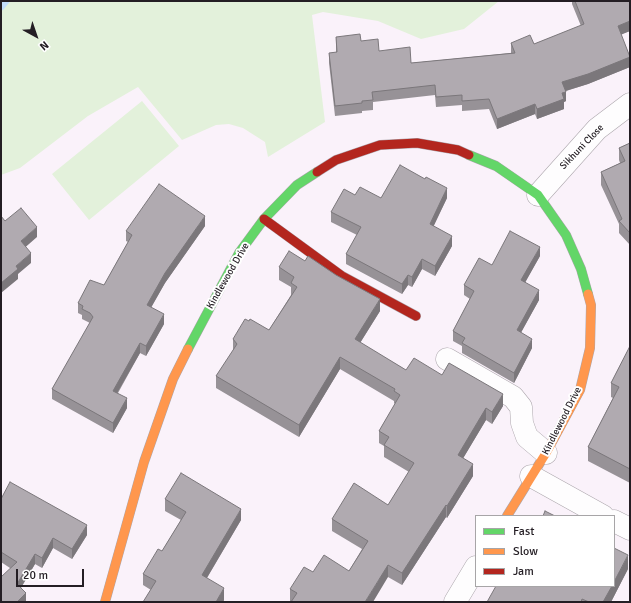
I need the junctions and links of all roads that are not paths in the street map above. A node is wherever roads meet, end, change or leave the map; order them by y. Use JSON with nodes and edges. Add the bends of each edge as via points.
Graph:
{"nodes":[{"id":1,"x":630,"y":104,"type":"edge"},
{"id":2,"x":538,"y":195,"type":"junction"},
{"id":3,"x":264,"y":219,"type":"junction"},
{"id":4,"x":416,"y":316,"type":"dead end"},
{"id":5,"x":447,"y":359,"type":"dead end"},
{"id":6,"x":546,"y":453,"type":"junction"},
{"id":7,"x":531,"y":476,"type":"junction"},
{"id":8,"x":508,"y":515,"type":"edge"},
{"id":9,"x":601,"y":515,"type":"edge"},
{"id":10,"x":615,"y":522,"type":"edge"},
{"id":11,"x":630,"y":529,"type":"edge"},
{"id":12,"x":475,"y":569,"type":"edge"},
{"id":13,"x":105,"y":602,"type":"edge"},
{"id":14,"x":455,"y":602,"type":"edge"}],
"edges":[{"from":1,"to":2,"type":"street","name":"Sikhuni Close","via":[[597,128]]},
{"from":2,"to":3,"type":"street","name":"Kindlewood Drive","via":[[496,166],[458,150],[416,143],[380,145],[336,160],[297,185]]},
{"from":2,"to":6,"type":"street","name":"Kindlewood Drive","via":[[566,235],[581,269],[591,305],[590,348],[580,390]]},
{"from":3,"to":4,"type":"street","via":[[342,276]]},
{"from":3,"to":13,"type":"street","name":"Kindlewood Drive","via":[[239,253],[173,379],[144,462]]},
{"from":5,"to":6,"type":"street","via":[[513,397],[521,407],[527,437]]},
{"from":6,"to":7,"type":"street","name":"Kindlewood Drive"},
{"from":7,"to":8,"type":"street","name":"Kindlewood Drive"},
{"from":7,"to":9,"type":"street"},
{"from":10,"to":11,"type":"street"},
{"from":12,"to":14,"type":"street"}]}
